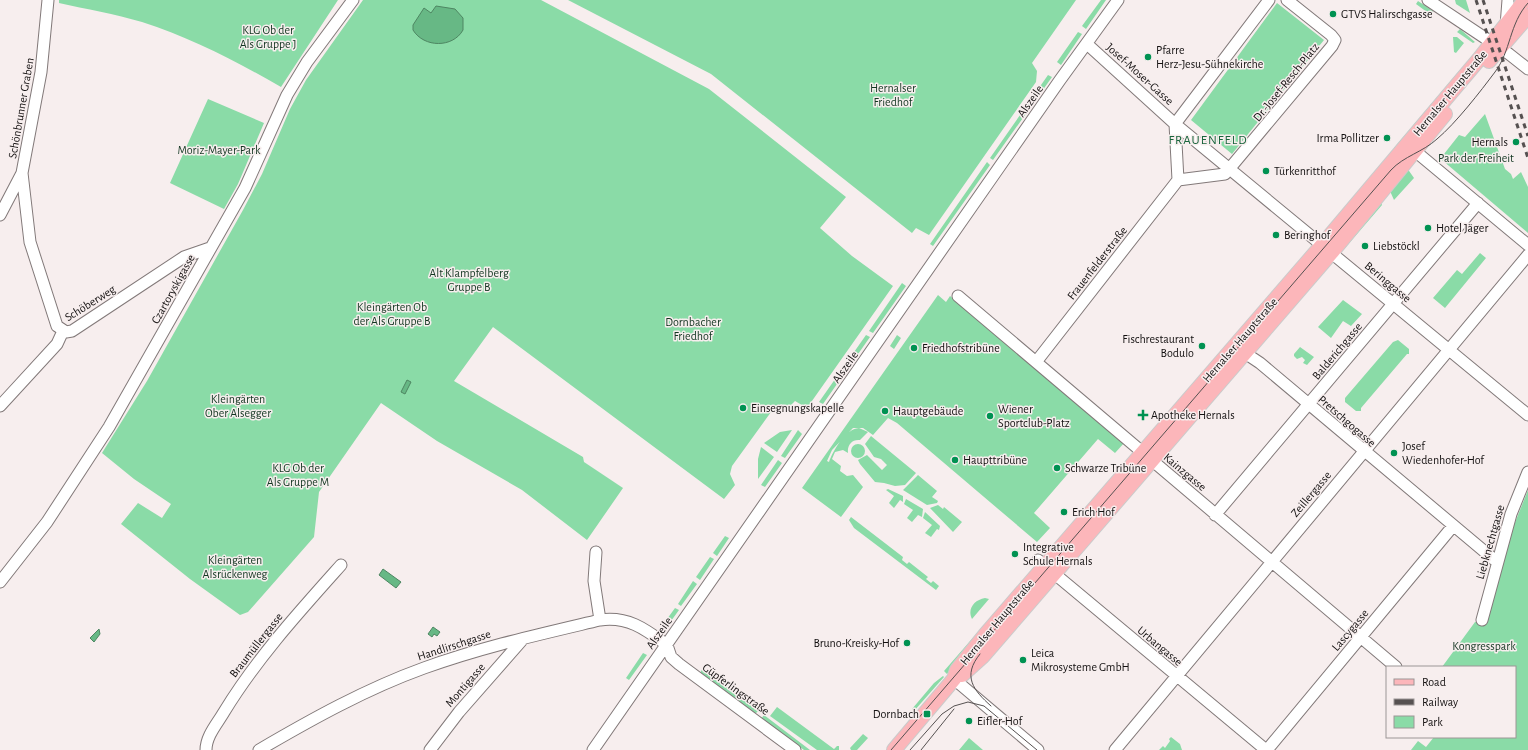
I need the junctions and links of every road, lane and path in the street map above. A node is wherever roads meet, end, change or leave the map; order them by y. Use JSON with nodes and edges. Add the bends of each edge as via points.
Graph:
{"nodes":[{"id":1,"x":48,"y":0,"type":"edge"},
{"id":2,"x":352,"y":0,"type":"edge"},
{"id":3,"x":1118,"y":0,"type":"edge"},
{"id":4,"x":1269,"y":0,"type":"edge"},
{"id":5,"x":1287,"y":0,"type":"edge"},
{"id":6,"x":1428,"y":0,"type":"edge"},
{"id":7,"x":1446,"y":0,"type":"edge"},
{"id":8,"x":1508,"y":0,"type":"edge"},
{"id":9,"x":1525,"y":0,"type":"edge"},
{"id":10,"x":1448,"y":13,"type":"junction"},
{"id":11,"x":1528,"y":16,"type":"edge"},
{"id":12,"x":1507,"y":22,"type":"junction"},
{"id":13,"x":1087,"y":44,"type":"junction"},
{"id":14,"x":1496,"y":46,"type":"junction"},
{"id":15,"x":1528,"y":69,"type":"edge"},
{"id":16,"x":1175,"y":124,"type":"junction"},
{"id":17,"x":1411,"y":148,"type":"junction"},
{"id":18,"x":1231,"y":168,"type":"junction"},
{"id":19,"x":22,"y":173,"type":"junction"},
{"id":20,"x":1178,"y":180,"type":"junction"},
{"id":21,"x":1478,"y":204,"type":"junction"},
{"id":22,"x":0,"y":215,"type":"edge"},
{"id":23,"x":1528,"y":245,"type":"edge"},
{"id":24,"x":210,"y":248,"type":"junction"},
{"id":25,"x":1332,"y":252,"type":"junction"},
{"id":26,"x":1528,"y":255,"type":"edge"},
{"id":27,"x":958,"y":296,"type":"dead end"},
{"id":28,"x":1394,"y":303,"type":"junction"},
{"id":29,"x":63,"y":331,"type":"junction"},
{"id":30,"x":1449,"y":350,"type":"junction"},
{"id":31,"x":1245,"y":353,"type":"junction"},
{"id":32,"x":1036,"y":362,"type":"junction"},
{"id":33,"x":1308,"y":404,"type":"junction"},
{"id":34,"x":0,"y":406,"type":"edge"},
{"id":35,"x":1528,"y":415,"type":"edge"},
{"id":36,"x":1364,"y":452,"type":"junction"},
{"id":37,"x":1143,"y":454,"type":"junction"},
{"id":38,"x":1528,"y":472,"type":"edge"},
{"id":39,"x":1215,"y":515,"type":"junction"},
{"id":40,"x":1453,"y":526,"type":"junction"},
{"id":41,"x":596,"y":552,"type":"dead end"},
{"id":42,"x":1271,"y":562,"type":"junction"},
{"id":43,"x":1497,"y":562,"type":"junction"},
{"id":44,"x":341,"y":564,"type":"dead end"},
{"id":45,"x":1046,"y":566,"type":"junction"},
{"id":46,"x":0,"y":582,"type":"edge"},
{"id":47,"x":600,"y":620,"type":"junction"},
{"id":48,"x":1482,"y":620,"type":"dead end"},
{"id":49,"x":1361,"y":638,"type":"junction"},
{"id":50,"x":523,"y":639,"type":"junction"},
{"id":51,"x":666,"y":645,"type":"junction"},
{"id":52,"x":1395,"y":666,"type":"edge"},
{"id":53,"x":1176,"y":676,"type":"junction"},
{"id":54,"x":954,"y":679,"type":"junction"},
{"id":55,"x":206,"y":750,"type":"edge"},
{"id":56,"x":259,"y":750,"type":"edge"},
{"id":57,"x":430,"y":750,"type":"edge"},
{"id":58,"x":594,"y":750,"type":"edge"},
{"id":59,"x":795,"y":750,"type":"edge"},
{"id":60,"x":894,"y":750,"type":"edge"},
{"id":61,"x":1038,"y":750,"type":"edge"},
{"id":62,"x":1115,"y":750,"type":"edge"},
{"id":63,"x":1267,"y":750,"type":"edge"}],
"edges":[{"from":1,"to":19,"type":"street","name":"Schönbrunner Graben","via":[[41,72]]},
{"from":2,"to":24,"type":"street","name":"Czartoryskigasse","via":[[307,62],[287,95],[245,188]]},
{"from":3,"to":13,"type":"street","name":"Alszeile"},
{"from":4,"to":16,"type":"street"},
{"from":5,"to":18,"type":"street","name":"Dr.-Josef-Resch-Platz","via":[[1331,34],[1334,43]]},
{"from":6,"to":10,"type":"street"},
{"from":7,"to":10,"type":"street"},
{"from":8,"to":12,"type":"street"},
{"from":9,"to":12,"type":"main road","name":"Hernalser Hauptstraße"},
{"from":10,"to":14,"type":"street"},
{"from":11,"to":14,"type":"main road","name":"Hernalser Hauptstraße","via":[[1516,33]]},
{"from":12,"to":14,"type":"main road","name":"Hernalser Hauptstraße"},
{"from":13,"to":16,"type":"street","name":"Josef-Moser-Gasse"},
{"from":13,"to":51,"type":"street","name":"Alszeile"},
{"from":14,"to":15,"type":"street"},
{"from":14,"to":17,"type":"main road","name":"Hernalser Hauptstraße"},
{"from":16,"to":18,"type":"street"},
{"from":16,"to":20,"type":"street"},
{"from":17,"to":21,"type":"street"},
{"from":17,"to":25,"type":"main road","name":"Hernalser Hauptstraße"},
{"from":18,"to":20,"type":"street","name":"Dr.-Josef-Resch-Platz","via":[[1221,176]]},
{"from":18,"to":25,"type":"street","name":"Beringgasse"},
{"from":19,"to":22,"type":"street","name":"Schönbrunner Graben"},
{"from":19,"to":29,"type":"street","name":"Schöberweg","via":[[30,242],[57,326]]},
{"from":20,"to":32,"type":"street","name":"Frauenfelderstraße"},
{"from":21,"to":23,"type":"street"},
{"from":21,"to":28,"type":"street","name":"Balderichgasse"},
{"from":24,"to":29,"type":"street","name":"Schöberweg","via":[[184,257],[72,331]]},
{"from":24,"to":46,"type":"street","name":"Czartoryskigasse","via":[[174,316],[73,485]]},
{"from":25,"to":28,"type":"street","name":"Beringgasse"},
{"from":25,"to":31,"type":"main road","name":"Hernalser Hauptstraße"},
{"from":26,"to":30,"type":"street","name":"Zeillergasse"},
{"from":27,"to":32,"type":"street","name":"Kainzgasse"},
{"from":28,"to":30,"type":"street","name":"Beringgasse"},
{"from":28,"to":33,"type":"street","name":"Balderichgasse"},
{"from":29,"to":34,"type":"street","via":[[57,344]]},
{"from":30,"to":35,"type":"street","name":"Beringgasse"},
{"from":30,"to":36,"type":"street","name":"Zeillergasse"},
{"from":31,"to":33,"type":"street","name":"Pretschgogasse"},
{"from":31,"to":37,"type":"main road","name":"Hernalser Hauptstraße"},
{"from":32,"to":37,"type":"street","name":"Kainzgasse"},
{"from":33,"to":36,"type":"street","name":"Pretschgogasse"},
{"from":33,"to":39,"type":"street","name":"Balderichgasse"},
{"from":36,"to":40,"type":"street","name":"Pretschgogasse"},
{"from":36,"to":42,"type":"street","name":"Zeillergasse"},
{"from":37,"to":39,"type":"street","name":"Kainzgasse"},
{"from":37,"to":45,"type":"main road","name":"Hernalser Hauptstraße"},
{"from":38,"to":43,"type":"street","name":"Liebknechtgasse","via":[[1511,514]]},
{"from":39,"to":42,"type":"street","name":"Kainzgasse"},
{"from":40,"to":43,"type":"street","name":"Pretschgogasse"},
{"from":40,"to":49,"type":"street","name":"Lascygasse"},
{"from":41,"to":47,"type":"street","via":[[594,581]]},
{"from":42,"to":49,"type":"street","name":"Kainzgasse"},
{"from":42,"to":53,"type":"street","name":"Zeillergasse"},
{"from":43,"to":48,"type":"street","name":"Liebknechtgasse"},
{"from":44,"to":55,"type":"street","name":"Braumüllergasse","via":[[250,672],[211,733]]},
{"from":45,"to":53,"type":"street","name":"Urbangasse"},
{"from":45,"to":54,"type":"main road","name":"Hernalser Hauptstraße","via":[[985,634],[957,670]]},
{"from":47,"to":50,"type":"street","name":"Handlirschgasse"},
{"from":47,"to":51,"type":"street","name":"Handlirschgasse","via":[[612,618],[629,621]]},
{"from":49,"to":52,"type":"street","name":"Kainzgasse"},
{"from":49,"to":63,"type":"street","name":"Lascygasse"},
{"from":50,"to":56,"type":"street","name":"Handlirschgasse","via":[[465,654],[375,688]]},
{"from":50,"to":57,"type":"street","name":"Montigasse","via":[[459,712]]},
{"from":51,"to":58,"type":"street","name":"Alszeile"},
{"from":51,"to":59,"type":"street","name":"Güpferlingstraße","via":[[671,657],[679,664]]},
{"from":53,"to":62,"type":"street","name":"Zeillergasse"},
{"from":53,"to":63,"type":"street","name":"Urbangasse"},
{"from":54,"to":60,"type":"main road","name":"Hernalser Hauptstraße"},
{"from":54,"to":61,"type":"street"}]}
